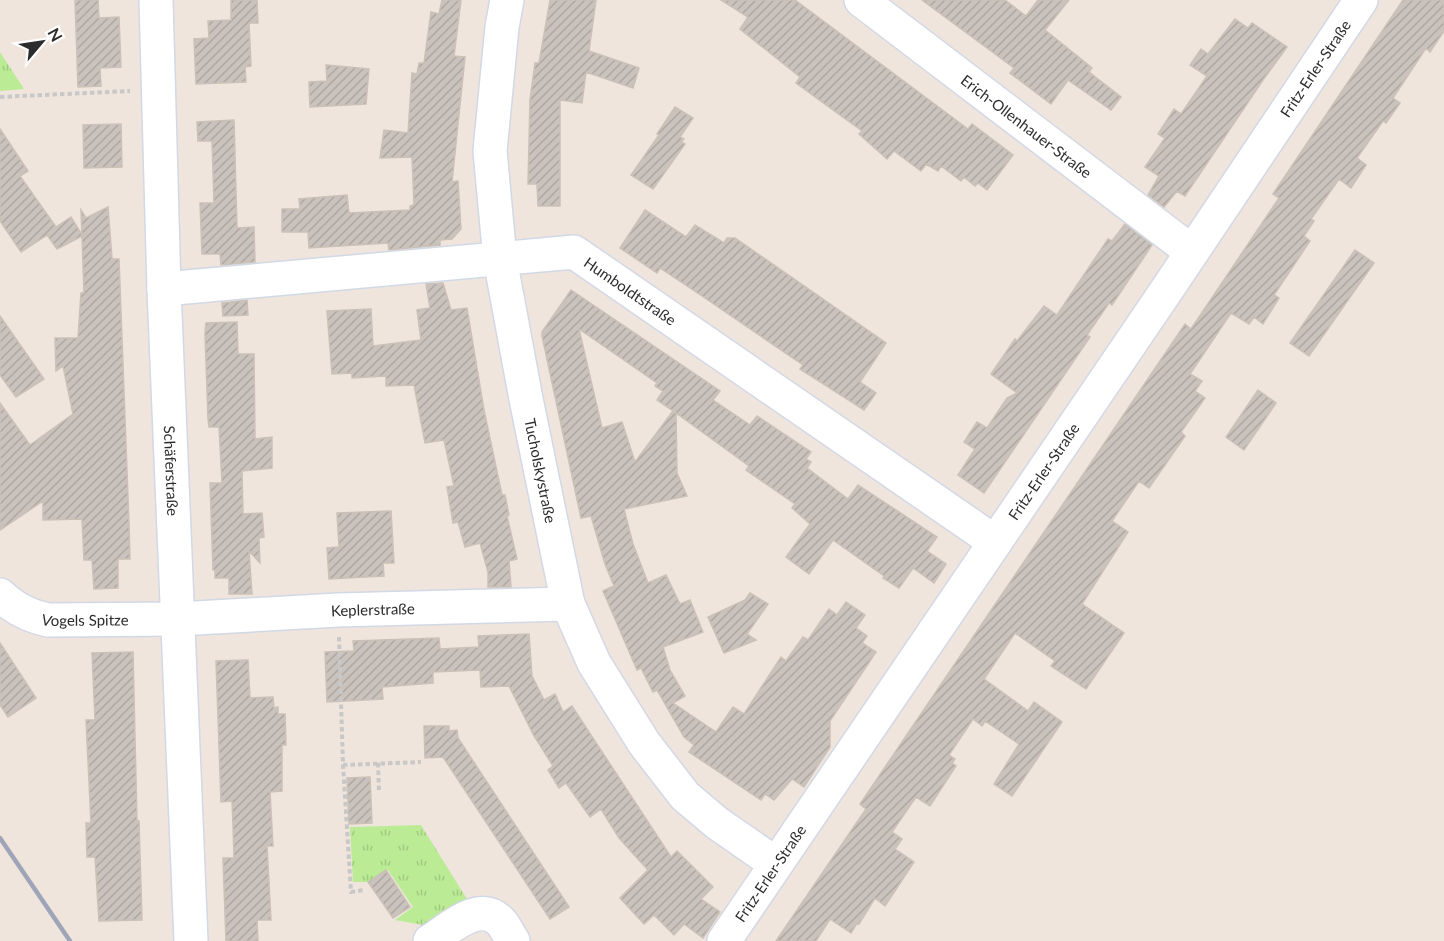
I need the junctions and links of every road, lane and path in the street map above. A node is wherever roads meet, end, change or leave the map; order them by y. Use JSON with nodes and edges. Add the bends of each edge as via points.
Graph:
{"nodes":[{"id":1,"x":156,"y":0,"type":"edge"},
{"id":2,"x":507,"y":0,"type":"edge"},
{"id":3,"x":861,"y":0,"type":"edge"},
{"id":4,"x":1361,"y":0,"type":"edge"},
{"id":5,"x":158,"y":90,"type":"junction"},
{"id":6,"x":0,"y":97,"type":"edge"},
{"id":7,"x":1192,"y":252,"type":"junction"},
{"id":8,"x":500,"y":259,"type":"junction"},
{"id":9,"x":164,"y":290,"type":"junction"},
{"id":10,"x":995,"y":542,"type":"junction"},
{"id":11,"x":0,"y":595,"type":"edge"},
{"id":12,"x":568,"y":604,"type":"junction"},
{"id":13,"x":338,"y":610,"type":"junction"},
{"id":14,"x":178,"y":619,"type":"junction"},
{"id":15,"x":421,"y":762,"type":"dead end"},
{"id":16,"x":378,"y":763,"type":"junction"},
{"id":17,"x":343,"y":765,"type":"junction"},
{"id":18,"x":379,"y":792,"type":"dead end"},
{"id":19,"x":776,"y":864,"type":"junction"},
{"id":20,"x":364,"y":890,"type":"dead end"},
{"id":21,"x":191,"y":941,"type":"edge"},
{"id":22,"x":430,"y":941,"type":"edge"},
{"id":23,"x":513,"y":941,"type":"edge"},
{"id":24,"x":723,"y":941,"type":"edge"}],
"edges":[{"from":1,"to":5,"type":"street","name":"Schäferstraße"},
{"from":2,"to":8,"type":"street","name":"Tucholskystraße","via":[[490,151]]},
{"from":3,"to":7,"type":"street","name":"Erich-Ollenhauer-Straße"},
{"from":4,"to":7,"type":"street","name":"Fritz-Erler-Straße"},
{"from":5,"to":6,"type":"path"},
{"from":5,"to":9,"type":"street","name":"Schäferstraße"},
{"from":7,"to":10,"type":"street","name":"Fritz-Erler-Straße"},
{"from":8,"to":9,"type":"street","name":"Humboldtstraße"},
{"from":8,"to":10,"type":"street","name":"Humboldtstraße","via":[[574,252]]},
{"from":8,"to":12,"type":"street","name":"Tucholskystraße"},
{"from":9,"to":14,"type":"street","name":"Schäferstraße"},
{"from":10,"to":19,"type":"street","name":"Fritz-Erler-Straße"},
{"from":11,"to":14,"type":"street","name":"Vogels Spitze","via":[[29,615],[48,620]]},
{"from":12,"to":13,"type":"street","name":"Keplerstraße"},
{"from":12,"to":19,"type":"street","name":"Tucholskystraße","via":[[594,663],[644,743],[685,795]]},
{"from":13,"to":14,"type":"street","name":"Keplerstraße"},
{"from":13,"to":17,"type":"path"},
{"from":14,"to":21,"type":"street","name":"Schäferstraße"},
{"from":15,"to":16,"type":"path"},
{"from":16,"to":17,"type":"path"},
{"from":16,"to":18,"type":"path"},
{"from":17,"to":20,"type":"path","via":[[351,892]]},
{"from":19,"to":24,"type":"street","name":"Fritz-Erler-Straße"},
{"from":22,"to":23,"type":"street","via":[[472,914],[486,913],[500,921]]}]}
